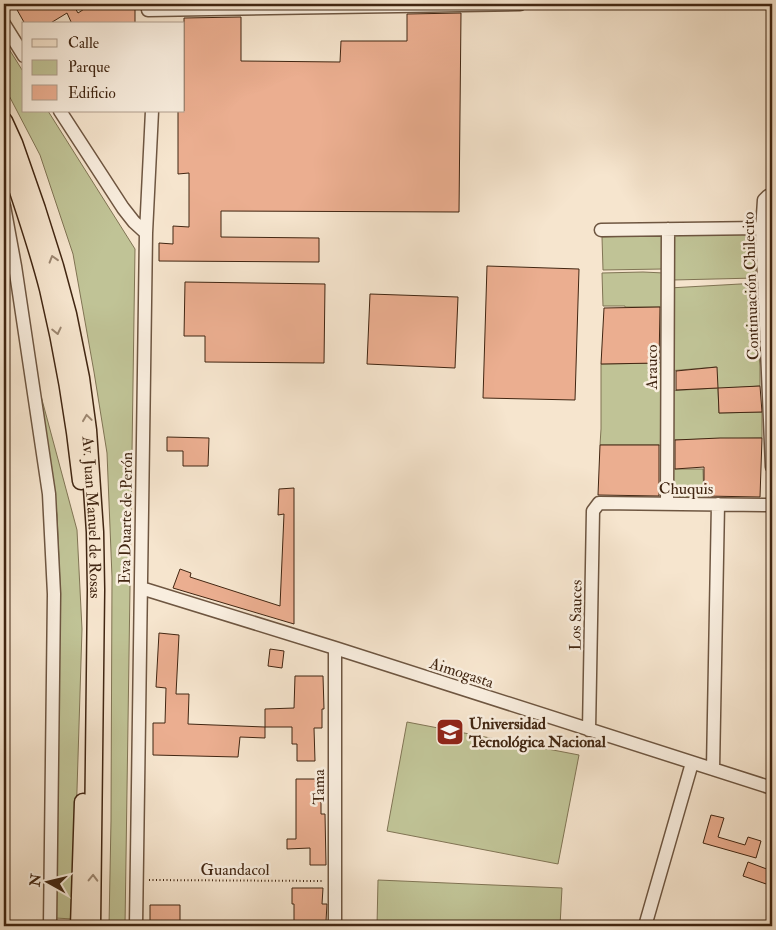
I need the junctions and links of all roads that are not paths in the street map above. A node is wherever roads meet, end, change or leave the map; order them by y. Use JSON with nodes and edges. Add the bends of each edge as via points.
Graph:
{"nodes":[{"id":1,"x":520,"y":4,"type":"edge"},
{"id":2,"x":148,"y":7,"type":"edge"},
{"id":3,"x":148,"y":22,"type":"edge"},
{"id":4,"x":4,"y":24,"type":"edge"},
{"id":5,"x":22,"y":53,"type":"edge"},
{"id":6,"x":61,"y":112,"type":"edge"},
{"id":7,"x":152,"y":112,"type":"edge"},
{"id":8,"x":4,"y":121,"type":"edge"},
{"id":9,"x":4,"y":150,"type":"edge"},
{"id":10,"x":770,"y":196,"type":"edge"},
{"id":11,"x":4,"y":206,"type":"edge"},
{"id":12,"x":762,"y":228,"type":"junction"},
{"id":13,"x":668,"y":229,"type":"junction"},
{"id":14,"x":602,"y":230,"type":"dead end"},
{"id":15,"x":146,"y":233,"type":"junction"},
{"id":16,"x":772,"y":467,"type":"edge"},
{"id":17,"x":599,"y":503,"type":"joint"},
{"id":18,"x":667,"y":504,"type":"junction"},
{"id":19,"x":718,"y":504,"type":"junction"},
{"id":20,"x":772,"y":505,"type":"edge"},
{"id":21,"x":140,"y":588,"type":"junction"},
{"id":22,"x":335,"y":648,"type":"junction"},
{"id":23,"x":589,"y":730,"type":"junction"},
{"id":24,"x":692,"y":763,"type":"junction"},
{"id":25,"x":713,"y":769,"type":"junction"},
{"id":26,"x":772,"y":788,"type":"edge"},
{"id":27,"x":50,"y":926,"type":"edge"},
{"id":28,"x":79,"y":926,"type":"edge"},
{"id":29,"x":92,"y":926,"type":"edge"},
{"id":30,"x":136,"y":926,"type":"edge"},
{"id":31,"x":335,"y":926,"type":"edge"},
{"id":32,"x":645,"y":926,"type":"edge"}],
"edges":[{"from":1,"to":2,"type":"street"},
{"from":2,"to":3,"type":"street"},
{"from":4,"to":5,"type":"street"},
{"from":6,"to":15,"type":"street","via":[[123,208]]},
{"from":7,"to":15,"type":"street","name":"Eva Duarte de Perón"},
{"from":29,"to":8,"type":"main road","name":"Av. Juan Manuel de Rosas","one_way":true,"via":[[96,590],[88,430],[81,378],[55,266]]},
{"from":9,"to":28,"type":"main road","name":"Av. Juan Manuel de Rosas","one_way":true,"via":[[47,287],[77,440],[83,504],[86,651]]},
{"from":10,"to":12,"type":"street","name":"Continuación Chilecito","via":[[764,200]]},
{"from":11,"to":27,"type":"street","via":[[51,524],[54,594]]},
{"from":12,"to":13,"type":"street"},
{"from":12,"to":16,"type":"street","name":"Continuación Chilecito"},
{"from":13,"to":14,"type":"street"},
{"from":13,"to":18,"type":"street","name":"Arauco"},
{"from":15,"to":21,"type":"street","name":"Eva Duarte de Perón"},
{"from":17,"to":18,"type":"street","name":"Chuquis"},
{"from":17,"to":23,"type":"street","name":"Los Sauces","via":[[593,512]]},
{"from":18,"to":19,"type":"street","name":"Chuquis"},
{"from":19,"to":20,"type":"street","name":"Chuquis"},
{"from":19,"to":25,"type":"street"},
{"from":21,"to":22,"type":"street","name":"Aimogasta"},
{"from":21,"to":30,"type":"street","name":"Eva Duarte de Perón"},
{"from":22,"to":23,"type":"street","name":"Aimogasta"},
{"from":22,"to":31,"type":"street","name":"Tama"},
{"from":23,"to":24,"type":"street","name":"Aimogasta"},
{"from":24,"to":25,"type":"street","name":"Aimogasta"},
{"from":24,"to":32,"type":"street"},
{"from":25,"to":26,"type":"street","name":"Aimogasta"}]}
